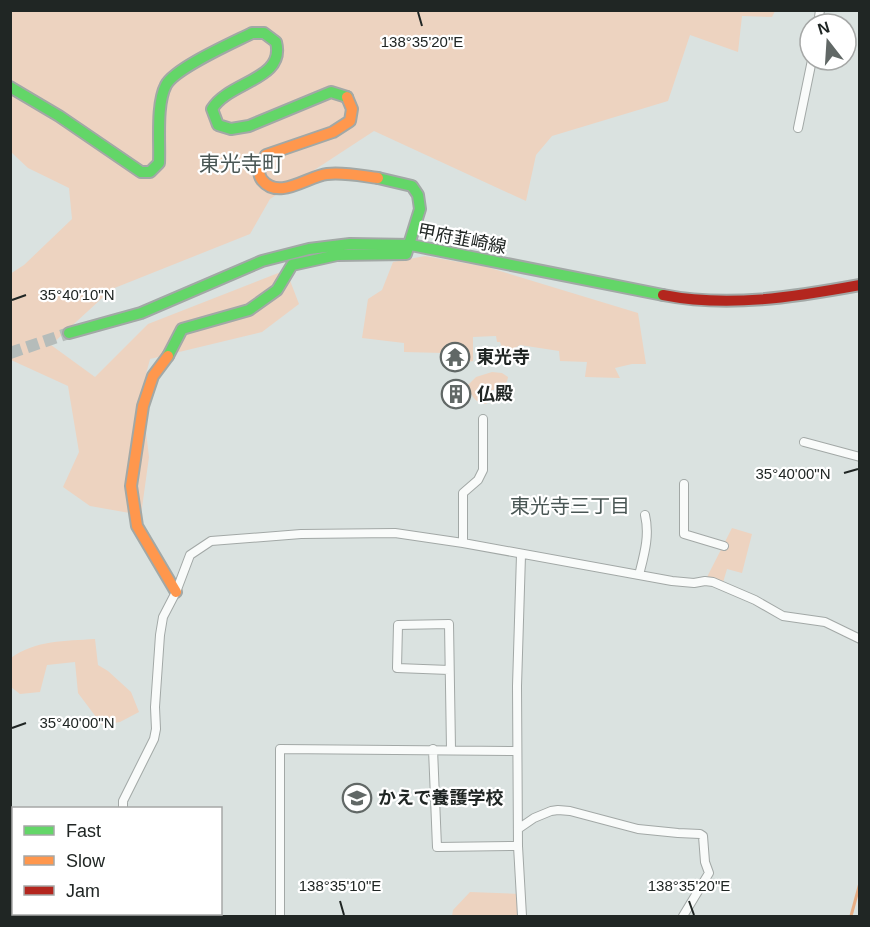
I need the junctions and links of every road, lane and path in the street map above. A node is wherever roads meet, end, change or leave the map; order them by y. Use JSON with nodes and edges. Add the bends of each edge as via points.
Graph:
{"nodes":[{"id":1,"x":810,"y":72,"type":"edge"},
{"id":2,"x":10,"y":87,"type":"edge"},
{"id":3,"x":798,"y":128,"type":"dead end"},
{"id":4,"x":411,"y":245,"type":"junction"},
{"id":5,"x":860,"y":285,"type":"edge"},
{"id":6,"x":69,"y":333,"type":"tunnel mouth"},
{"id":7,"x":483,"y":419,"type":"dead end"},
{"id":8,"x":804,"y":442,"type":"dead end"},
{"id":9,"x":860,"y":457,"type":"edge"},
{"id":10,"x":684,"y":484,"type":"dead end"},
{"id":11,"x":645,"y":515,"type":"dead end"},
{"id":12,"x":463,"y":543,"type":"junction"},
{"id":13,"x":724,"y":546,"type":"dead end"},
{"id":14,"x":521,"y":555,"type":"junction"},
{"id":15,"x":639,"y":575,"type":"junction"},
{"id":16,"x":176,"y":592,"type":"junction"},
{"id":17,"x":860,"y":639,"type":"edge"},
{"id":18,"x":449,"y":669,"type":"junction"},
{"id":19,"x":433,"y":749,"type":"junction"},
{"id":20,"x":451,"y":749,"type":"junction"},
{"id":21,"x":516,"y":751,"type":"junction"},
{"id":22,"x":123,"y":807,"type":"edge"},
{"id":23,"x":518,"y":829,"type":"junction"},
{"id":24,"x":518,"y":846,"type":"junction"},
{"id":25,"x":280,"y":916,"type":"edge"},
{"id":26,"x":522,"y":916,"type":"edge"},
{"id":27,"x":683,"y":916,"type":"edge"}],
"edges":[{"from":1,"to":3,"type":"street"},
{"from":2,"to":4,"type":"street","via":[[141,172],[150,172],[159,163],[161,102],[171,79],[187,66],[252,33],[264,33],[276,42],[278,56],[273,65],[252,81],[214,103],[212,109],[218,125],[238,129],[331,92],[342,92],[352,103],[350,121],[333,132],[266,155],[260,162],[260,178],[280,188],[328,173],[368,176],[412,186],[421,204]]},
{"from":4,"to":5,"type":"street","name":"甲府韮崎線","via":[[667,296],[718,301],[790,298]]},
{"from":4,"to":6,"type":"street","name":"甲府韮崎線","via":[[350,244],[309,249],[242,269],[141,313]]},
{"from":4,"to":16,"type":"street","via":[[406,254],[338,255],[292,265],[277,290],[249,310],[182,329],[153,376],[143,406],[131,486],[137,526]]},
{"from":7,"to":12,"type":"street","via":[[483,470],[463,494]]},
{"from":8,"to":9,"type":"street"},
{"from":10,"to":13,"type":"street","via":[[684,534]]},
{"from":11,"to":15,"type":"street","via":[[647,535]]},
{"from":12,"to":14,"type":"street"},
{"from":12,"to":16,"type":"street","via":[[395,533],[301,534],[211,541],[190,555]]},
{"from":14,"to":15,"type":"street"},
{"from":14,"to":21,"type":"street"},
{"from":15,"to":17,"type":"street","via":[[712,582],[783,616],[825,622]]},
{"from":16,"to":22,"type":"street","via":[[163,617],[160,635],[154,738]]},
{"from":18,"to":18,"type":"street","via":[[449,624],[398,625],[398,668]]},
{"from":18,"to":20,"type":"street"},
{"from":19,"to":20,"type":"street"},
{"from":19,"to":24,"type":"street","via":[[437,847]]},
{"from":19,"to":25,"type":"street","via":[[280,749]]},
{"from":20,"to":21,"type":"street"},
{"from":21,"to":23,"type":"street"},
{"from":23,"to":24,"type":"street"},
{"from":23,"to":27,"type":"street","via":[[534,818],[558,810],[638,829],[700,834],[709,873]]},
{"from":24,"to":26,"type":"street"}]}
